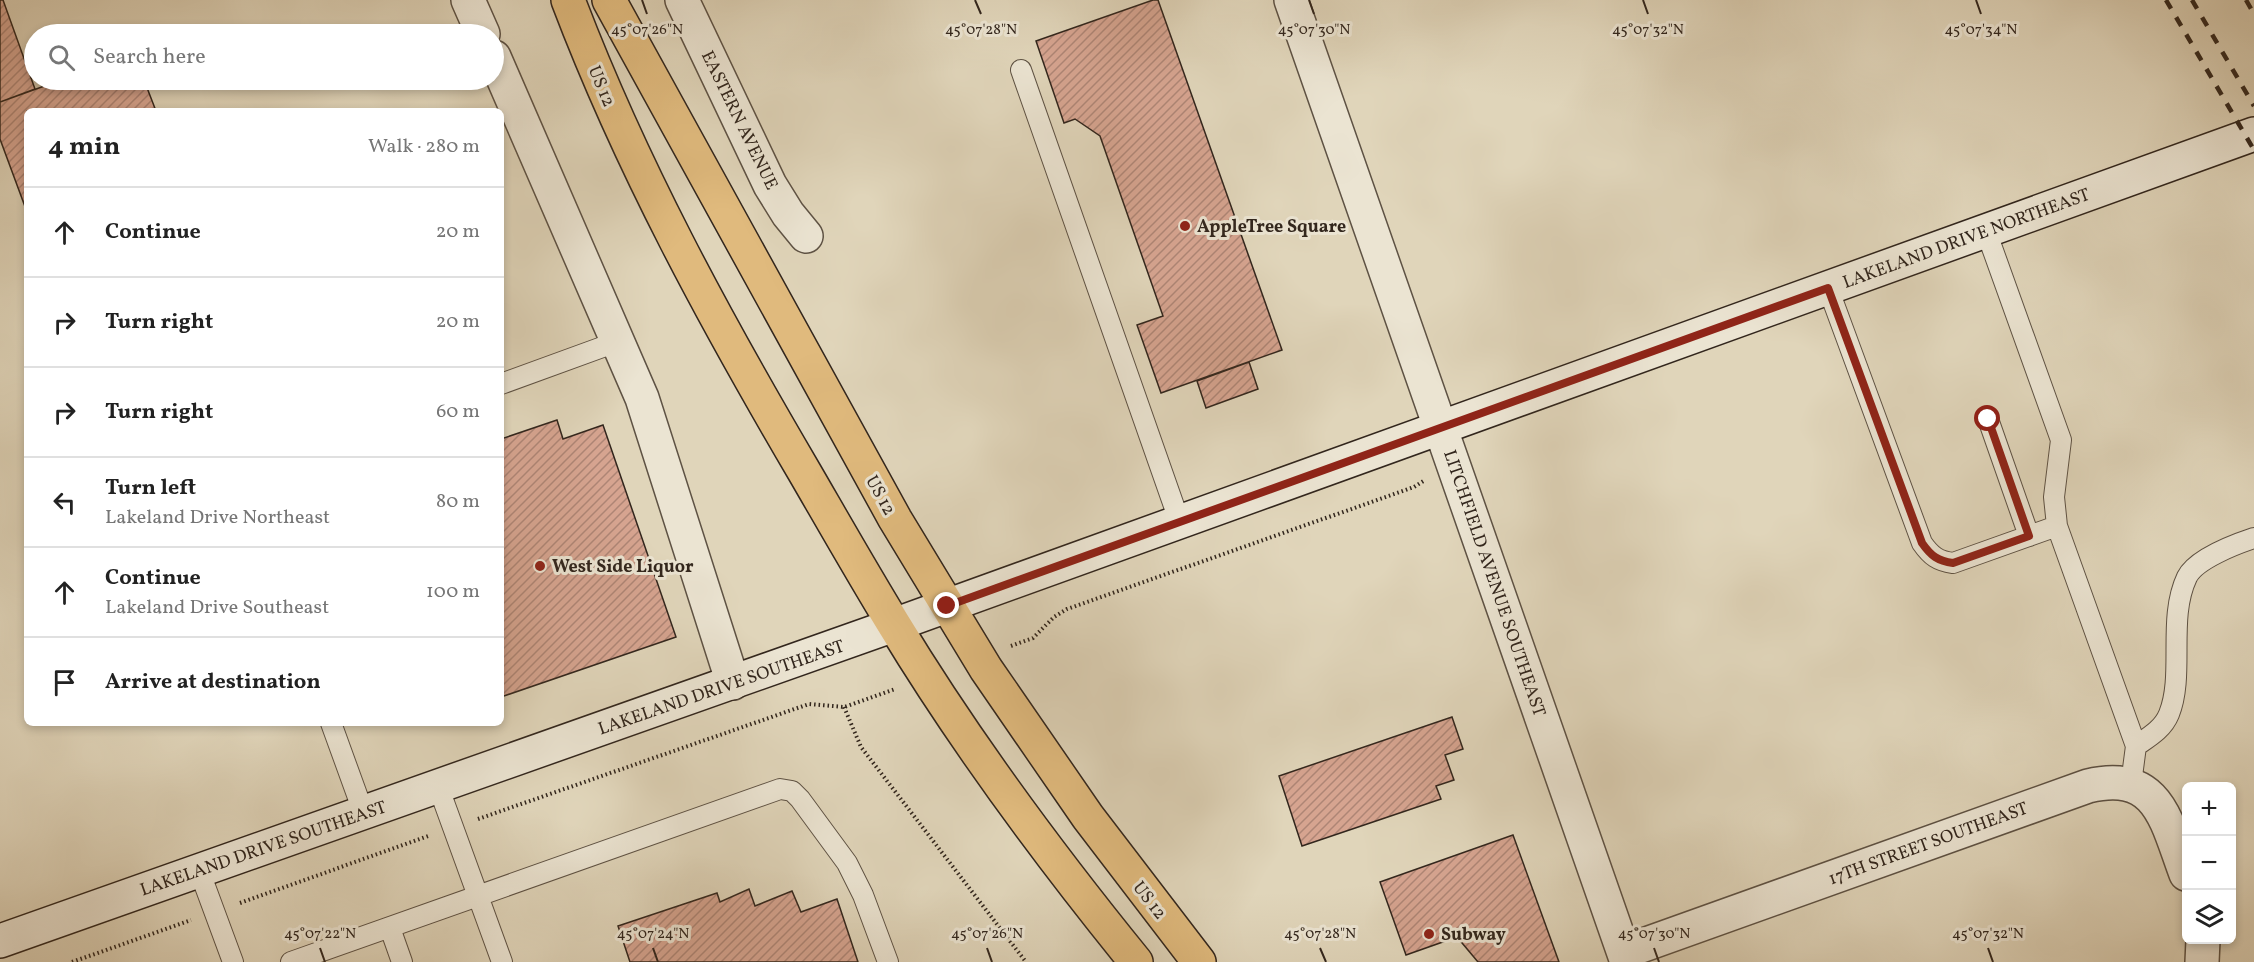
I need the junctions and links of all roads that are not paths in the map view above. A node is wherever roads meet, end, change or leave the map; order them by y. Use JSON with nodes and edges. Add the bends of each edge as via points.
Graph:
{"nodes":[{"id":1,"x":468,"y":0,"type":"edge"},
{"id":2,"x":568,"y":0,"type":"edge"},
{"id":3,"x":609,"y":0,"type":"edge"},
{"id":4,"x":682,"y":0,"type":"edge"},
{"id":5,"x":1291,"y":0,"type":"edge"},
{"id":6,"x":479,"y":24,"type":"edge"},
{"id":7,"x":1021,"y":70,"type":"dead end"},
{"id":8,"x":504,"y":80,"type":"edge"},
{"id":9,"x":2254,"y":134,"type":"edge"},
{"id":10,"x":1986,"y":231,"type":"junction"},
{"id":11,"x":806,"y":236,"type":"dead end"},
{"id":12,"x":1828,"y":288,"type":"junction"},
{"id":13,"x":619,"y":342,"type":"junction"},
{"id":14,"x":504,"y":383,"type":"edge"},
{"id":15,"x":1988,"y":419,"type":"dead end"},
{"id":16,"x":1441,"y":429,"type":"junction"},
{"id":17,"x":1180,"y":523,"type":"junction"},
{"id":18,"x":2056,"y":526,"type":"junction"},
{"id":19,"x":2029,"y":536,"type":"junction"},
{"id":20,"x":2254,"y":538,"type":"edge"},
{"id":21,"x":947,"y":606,"type":"junction"},
{"id":22,"x":894,"y":625,"type":"junction"},
{"id":23,"x":733,"y":683,"type":"junction"},
{"id":24,"x":332,"y":726,"type":"edge"},
{"id":25,"x":2136,"y":746,"type":"junction"},
{"id":26,"x":2131,"y":784,"type":"junction"},
{"id":27,"x":438,"y":786,"type":"junction"},
{"id":28,"x":364,"y":814,"type":"junction"},
{"id":29,"x":2182,"y":861,"type":"edge"},
{"id":30,"x":199,"y":870,"type":"junction"},
{"id":31,"x":478,"y":897,"type":"junction"},
{"id":32,"x":390,"y":928,"type":"junction"},
{"id":33,"x":0,"y":941,"type":"edge"},
{"id":34,"x":2204,"y":944,"type":"edge"},
{"id":35,"x":1625,"y":957,"type":"edge"},
{"id":36,"x":233,"y":962,"type":"edge"},
{"id":37,"x":291,"y":962,"type":"edge"},
{"id":38,"x":401,"y":962,"type":"edge"},
{"id":39,"x":502,"y":962,"type":"edge"},
{"id":40,"x":888,"y":962,"type":"edge"},
{"id":41,"x":1136,"y":962,"type":"edge"},
{"id":42,"x":1199,"y":962,"type":"edge"},
{"id":43,"x":2202,"y":962,"type":"edge"}],
"edges":[{"from":1,"to":6,"type":"street"},
{"from":2,"to":22,"type":"highway","name":"US 12","number":"US 12","via":[[613,113],[696,282]]},
{"from":3,"to":21,"type":"highway","name":"US 12","number":"US 12","via":[[828,401]]},
{"from":4,"to":11,"type":"street","name":"EASTERN AVENUE","via":[[770,185]]},
{"from":5,"to":16,"type":"street","name":"LITCHFIELD AVENUE SOUTHEAST"},
{"from":7,"to":17,"type":"lane"},
{"from":8,"to":13,"type":"street"},
{"from":9,"to":10,"type":"street","name":"LAKELAND DRIVE NORTHEAST"},
{"from":10,"to":12,"type":"street","name":"LAKELAND DRIVE NORTHEAST"},
{"from":10,"to":18,"type":"lane","via":[[2061,440],[2054,497]]},
{"from":12,"to":16,"type":"street","name":"LAKELAND DRIVE NORTHEAST"},
{"from":12,"to":19,"type":"lane","via":[[1929,554],[1940,562],[1953,563]]},
{"from":13,"to":14,"type":"lane"},
{"from":13,"to":23,"type":"street","via":[[654,430]]},
{"from":15,"to":19,"type":"lane"},
{"from":16,"to":17,"type":"street","name":"LAKELAND DRIVE SOUTHEAST"},
{"from":16,"to":35,"type":"street","name":"LITCHFIELD AVENUE SOUTHEAST"},
{"from":17,"to":21,"type":"street","name":"LAKELAND DRIVE SOUTHEAST"},
{"from":18,"to":19,"type":"lane"},
{"from":18,"to":25,"type":"lane"},
{"from":20,"to":25,"type":"lane","via":[[2220,550],[2188,575],[2177,614],[2169,716],[2156,733]]},
{"from":21,"to":22,"type":"street","name":"LAKELAND DRIVE SOUTHEAST"},
{"from":21,"to":42,"type":"highway","name":"US 12","number":"US 12","via":[[1021,724]]},
{"from":22,"to":23,"type":"street","name":"LAKELAND DRIVE SOUTHEAST"},
{"from":22,"to":41,"type":"highway","name":"US 12","number":"US 12","via":[[1007,794]]},
{"from":23,"to":27,"type":"street","name":"LAKELAND DRIVE SOUTHEAST"},
{"from":24,"to":28,"type":"lane"},
{"from":25,"to":26,"type":"lane"},
{"from":26,"to":29,"type":"street","via":[[2154,798]]},
{"from":26,"to":35,"type":"street","name":"17TH STREET SOUTHEAST","via":[[2110,781],[2088,786]]},
{"from":27,"to":28,"type":"street","name":"LAKELAND DRIVE SOUTHEAST"},
{"from":27,"to":31,"type":"lane"},
{"from":28,"to":30,"type":"street","name":"LAKELAND DRIVE SOUTHEAST"},
{"from":30,"to":33,"type":"street","name":"LAKELAND DRIVE SOUTHEAST"},
{"from":30,"to":36,"type":"lane"},
{"from":31,"to":32,"type":"lane"},
{"from":31,"to":39,"type":"lane"},
{"from":31,"to":40,"type":"lane","via":[[780,789],[792,791],[800,799],[847,864]]},
{"from":32,"to":37,"type":"lane"},
{"from":32,"to":38,"type":"lane"},
{"from":34,"to":43,"type":"street"}]}
